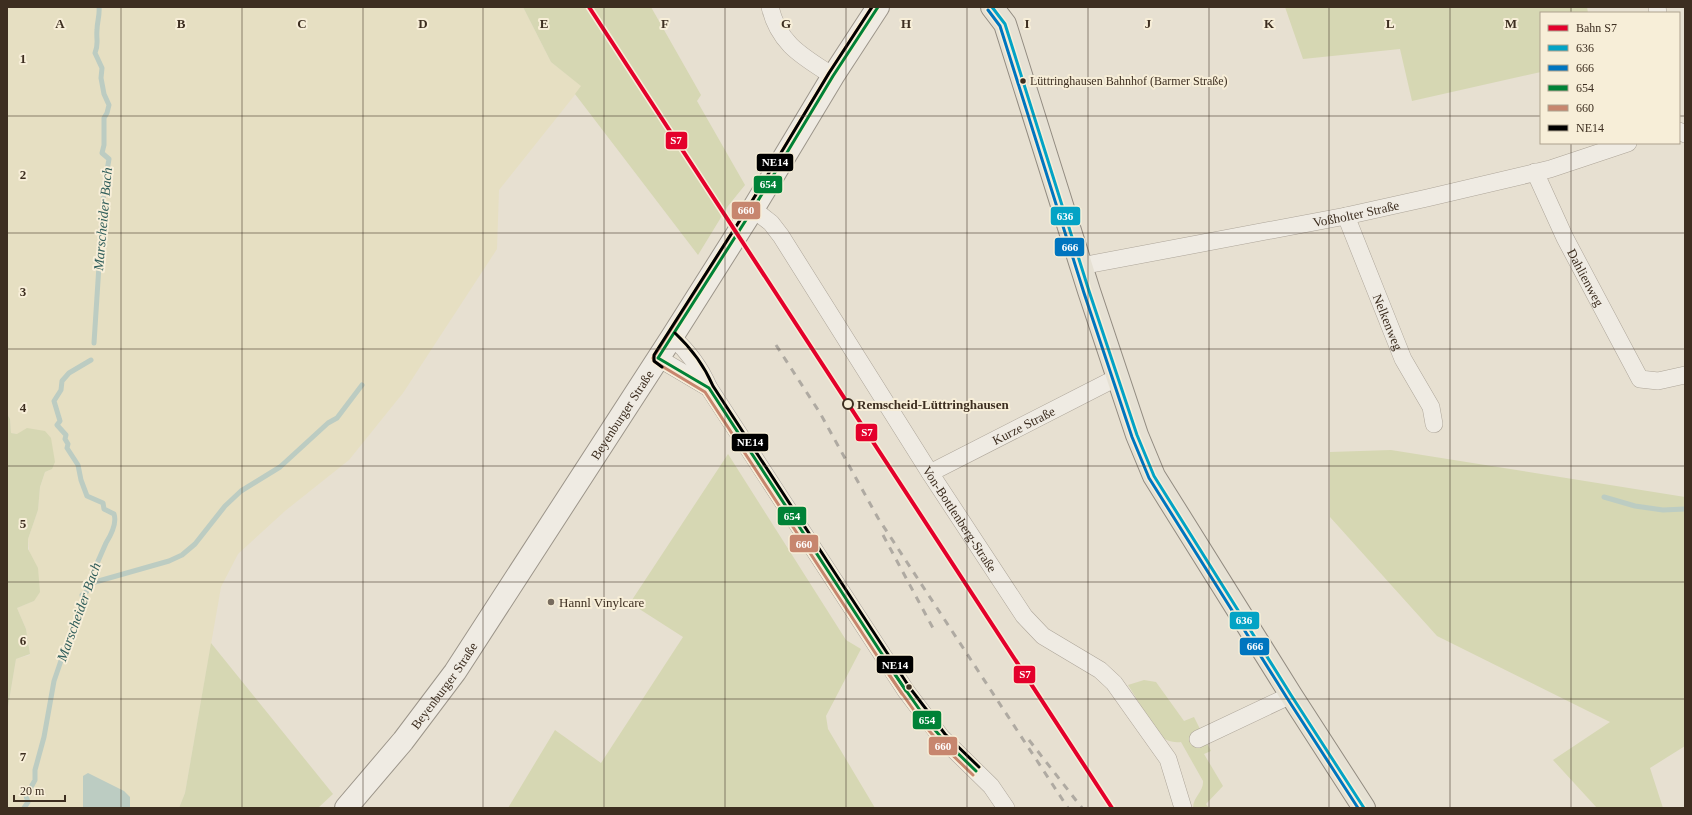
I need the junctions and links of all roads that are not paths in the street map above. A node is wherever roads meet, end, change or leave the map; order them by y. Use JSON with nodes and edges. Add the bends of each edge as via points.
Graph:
{"nodes":[{"id":1,"x":770,"y":7,"type":"edge"},
{"id":2,"x":878,"y":7,"type":"edge"},
{"id":3,"x":992,"y":7,"type":"edge"},
{"id":4,"x":1006,"y":16,"type":"edge"},
{"id":5,"x":833,"y":76,"type":"junction"},
{"id":6,"x":1626,"y":144,"type":"edge"},
{"id":7,"x":1535,"y":172,"type":"junction"},
{"id":8,"x":753,"y":209,"type":"junction"},
{"id":9,"x":1346,"y":216,"type":"junction"},
{"id":10,"x":1081,"y":266,"type":"junction"},
{"id":11,"x":672,"y":337,"type":"junction"},
{"id":12,"x":658,"y":358,"type":"junction"},
{"id":13,"x":1685,"y":375,"type":"edge"},
{"id":14,"x":1118,"y":377,"type":"junction"},
{"id":15,"x":709,"y":388,"type":"junction"},
{"id":16,"x":1434,"y":424,"type":"dead end"},
{"id":17,"x":930,"y":473,"type":"junction"},
{"id":18,"x":1291,"y":695,"type":"junction"},
{"id":19,"x":1198,"y":739,"type":"dead end"},
{"id":20,"x":346,"y":808,"type":"edge"},
{"id":21,"x":1006,"y":808,"type":"edge"},
{"id":22,"x":1182,"y":808,"type":"edge"},
{"id":23,"x":1364,"y":808,"type":"edge"}],
"edges":[{"from":1,"to":5,"type":"street","via":[[781,33],[795,51]]},
{"from":2,"to":5,"type":"main road","name":"Beyenburger Straße"},
{"from":3,"to":4,"type":"main road"},
{"from":4,"to":10,"type":"main road"},
{"from":5,"to":8,"type":"main road","name":"Beyenburger Straße"},
{"from":6,"to":7,"type":"street","name":"Voßholter Straße"},
{"from":7,"to":9,"type":"street","name":"Voßholter Straße"},
{"from":7,"to":13,"type":"street","name":"Dahlienweg","via":[[1565,238],[1640,379],[1658,381]]},
{"from":8,"to":11,"type":"main road","name":"Beyenburger Straße"},
{"from":8,"to":17,"type":"street","name":"Von-Bottlenberg-Straße","via":[[771,223],[783,238]]},
{"from":9,"to":10,"type":"street","name":"Voßholter Straße"},
{"from":9,"to":16,"type":"street","name":"Nelkenweg","via":[[1403,359],[1432,407]]},
{"from":10,"to":14,"type":"main road"},
{"from":11,"to":12,"type":"main road","name":"Beyenburger Straße"},
{"from":11,"to":15,"type":"street","via":[[695,361]]},
{"from":12,"to":15,"type":"street"},
{"from":12,"to":20,"type":"main road","name":"Beyenburger Straße","via":[[455,672],[403,741]]},
{"from":14,"to":17,"type":"street","name":"Kurze Straße"},
{"from":14,"to":18,"type":"main road","via":[[1154,476]]},
{"from":15,"to":21,"type":"street","via":[[906,691],[941,737],[991,786]]},
{"from":17,"to":22,"type":"street","name":"Von-Bottlenberg-Straße","via":[[1024,616],[1043,636],[1100,670],[1114,683],[1168,759]]},
{"from":18,"to":19,"type":"street"},
{"from":18,"to":23,"type":"main road"}]}
